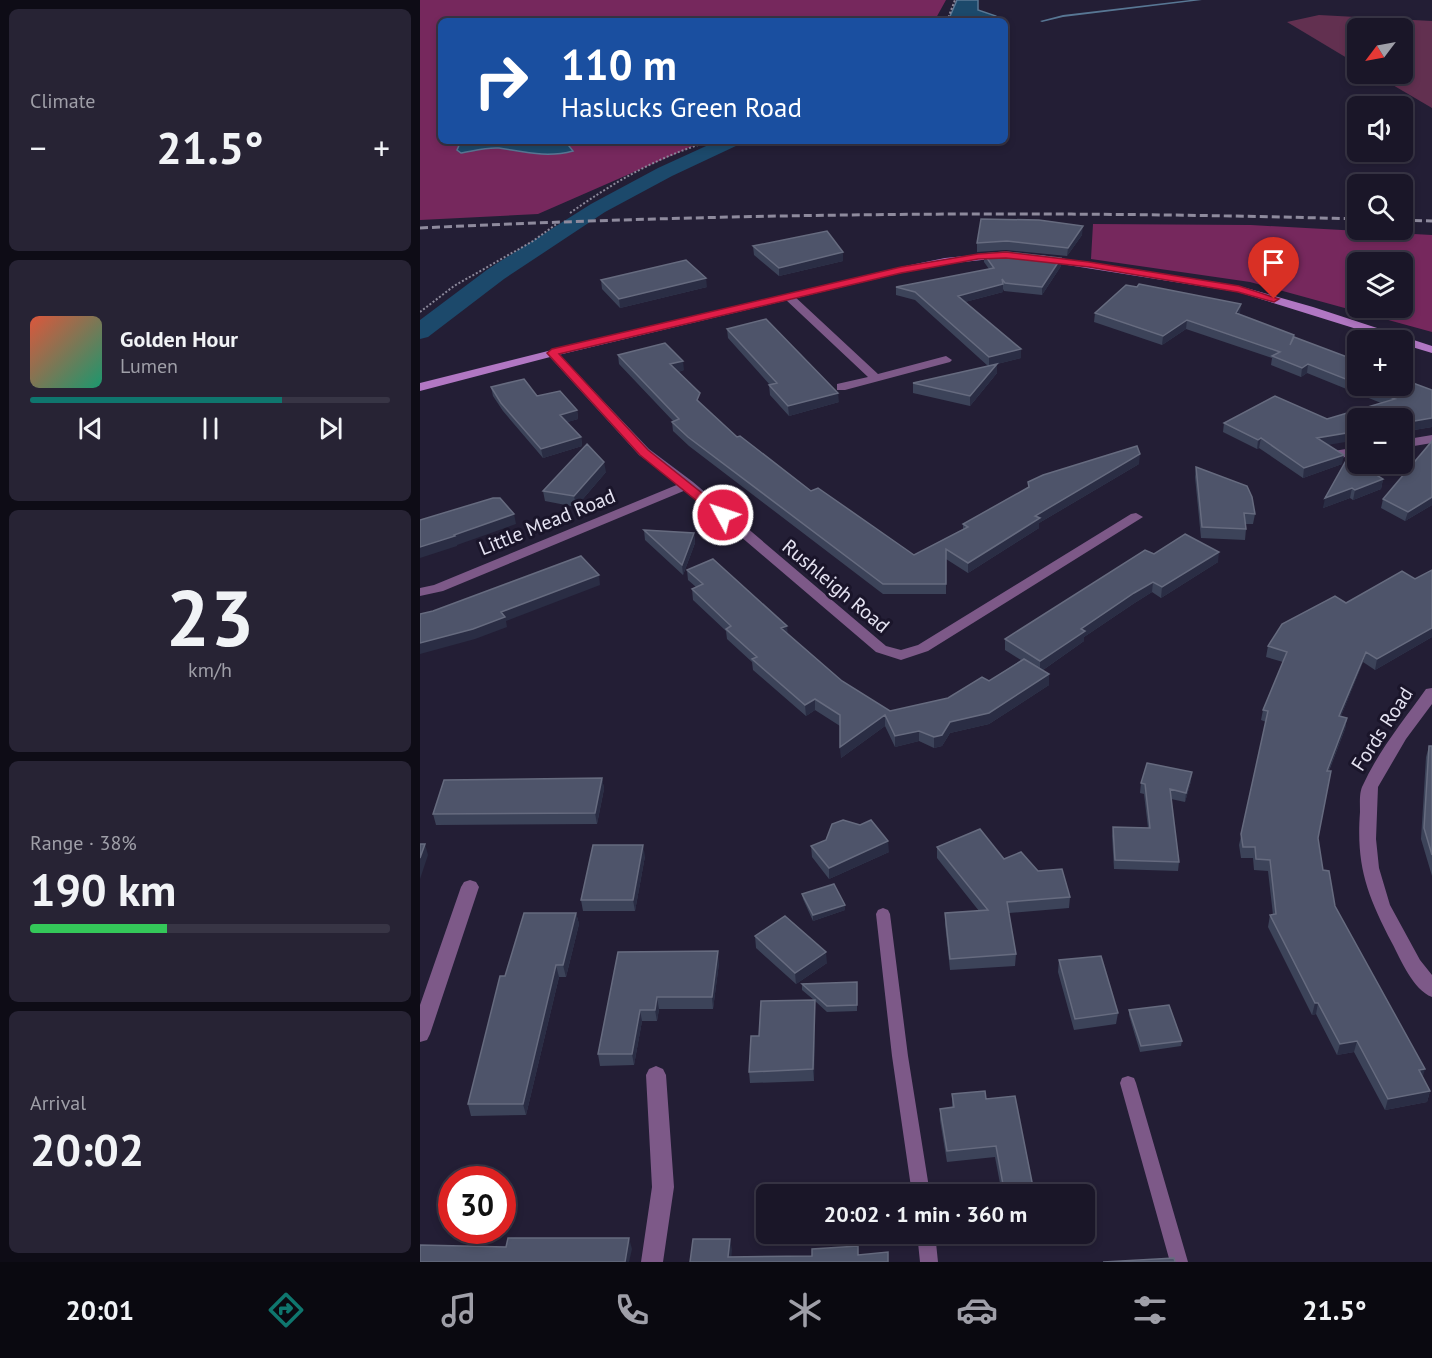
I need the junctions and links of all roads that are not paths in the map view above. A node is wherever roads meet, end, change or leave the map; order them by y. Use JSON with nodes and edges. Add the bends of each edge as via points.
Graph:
{"nodes":[{"id":1,"x":789,"y":297,"type":"junction"},
{"id":2,"x":1432,"y":350,"type":"edge"},
{"id":3,"x":552,"y":353,"type":"junction"},
{"id":4,"x":946,"y":360,"type":"dead end"},
{"id":5,"x":875,"y":377,"type":"junction"},
{"id":6,"x":420,"y":387,"type":"edge"},
{"id":7,"x":841,"y":387,"type":"dead end"},
{"id":8,"x":1432,"y":439,"type":"edge"},
{"id":9,"x":1413,"y":442,"type":"edge"},
{"id":10,"x":1347,"y":453,"type":"edge"},
{"id":11,"x":1339,"y":454,"type":"edge"},
{"id":12,"x":688,"y":485,"type":"junction"},
{"id":13,"x":1136,"y":517,"type":"dead end"},
{"id":14,"x":420,"y":592,"type":"edge"},
{"id":15,"x":1432,"y":693,"type":"edge"},
{"id":16,"x":470,"y":887,"type":"dead end"},
{"id":17,"x":883,"y":914,"type":"dead end"},
{"id":18,"x":1432,"y":989,"type":"edge"},
{"id":19,"x":420,"y":1034,"type":"edge"},
{"id":20,"x":656,"y":1075,"type":"dead end"},
{"id":21,"x":1128,"y":1083,"type":"dead end"},
{"id":22,"x":919,"y":1184,"type":"edge"},
{"id":23,"x":927,"y":1244,"type":"edge"},
{"id":24,"x":652,"y":1262,"type":"edge"},
{"id":25,"x":929,"y":1262,"type":"edge"},
{"id":26,"x":1179,"y":1262,"type":"edge"}],
"edges":[{"from":1,"to":2,"type":"street","via":[[945,261],[1023,257],[1239,289]]},
{"from":1,"to":3,"type":"street"},
{"from":1,"to":5,"type":"street"},
{"from":3,"to":6,"type":"street"},
{"from":3,"to":12,"type":"street","name":"Rushleigh Road","via":[[644,452]]},
{"from":4,"to":5,"type":"street"},
{"from":5,"to":7,"type":"street"},
{"from":8,"to":9,"type":"street"},
{"from":10,"to":11,"type":"street"},
{"from":12,"to":13,"type":"street","name":"Rushleigh Road","via":[[881,649],[901,655],[923,648]]},
{"from":12,"to":14,"type":"street","name":"Little Mead Road"},
{"from":15,"to":18,"type":"street","name":"Fords Road","via":[[1400,736],[1370,787],[1367,839],[1370,868],[1381,905],[1413,965]]},
{"from":16,"to":19,"type":"street"},
{"from":17,"to":22,"type":"lane"},
{"from":20,"to":24,"type":"street","via":[[663,1187]]},
{"from":21,"to":26,"type":"lane"},
{"from":23,"to":25,"type":"lane"}]}
